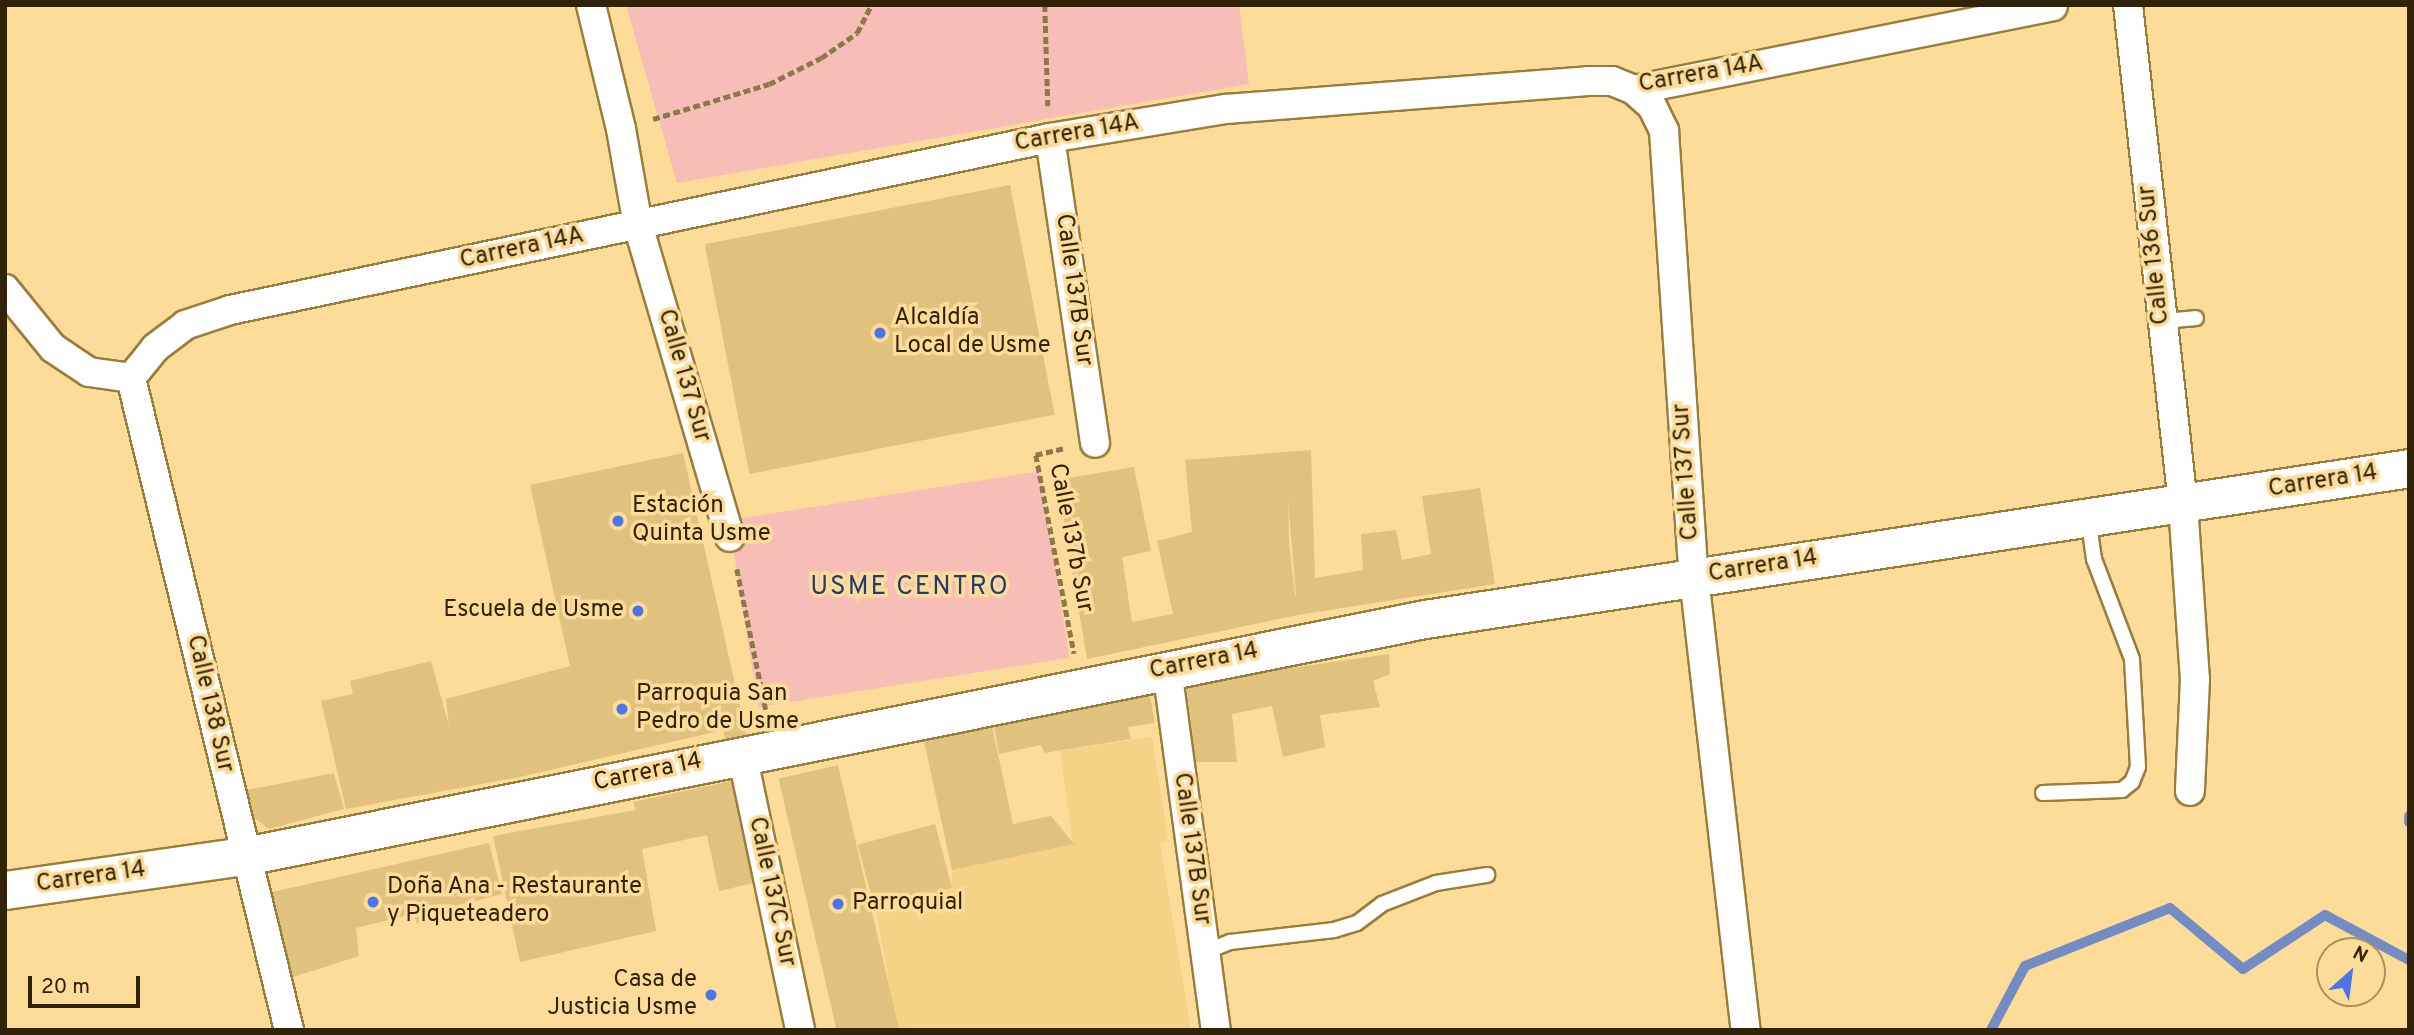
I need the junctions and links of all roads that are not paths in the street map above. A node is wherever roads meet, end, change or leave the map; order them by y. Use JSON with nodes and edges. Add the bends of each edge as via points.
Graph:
{"nodes":[{"id":1,"x":591,"y":5,"type":"edge"},
{"id":2,"x":2128,"y":5,"type":"edge"},
{"id":3,"x":2053,"y":6,"type":"edge"},
{"id":4,"x":1634,"y":90,"type":"junction"},
{"id":5,"x":1051,"y":138,"type":"junction"},
{"id":6,"x":638,"y":225,"type":"junction"},
{"id":7,"x":5,"y":289,"type":"edge"},
{"id":8,"x":2196,"y":318,"type":"dead end"},
{"id":9,"x":2163,"y":321,"type":"junction"},
{"id":10,"x":131,"y":378,"type":"junction"},
{"id":11,"x":1095,"y":443,"type":"road end"},
{"id":12,"x":2409,"y":468,"type":"edge"},
{"id":13,"x":2183,"y":504,"type":"junction"},
{"id":14,"x":2088,"y":517,"type":"junction"},
{"id":15,"x":730,"y":537,"type":"road end"},
{"id":16,"x":1694,"y":578,"type":"junction"},
{"id":17,"x":1167,"y":668,"type":"junction"},
{"id":18,"x":757,"y":751,"type":"junction"},
{"id":19,"x":2190,"y":791,"type":"dead end"},
{"id":20,"x":2043,"y":793,"type":"dead end"},
{"id":21,"x":245,"y":856,"type":"junction"},
{"id":22,"x":1487,"y":875,"type":"dead end"},
{"id":23,"x":5,"y":890,"type":"edge"},
{"id":24,"x":1205,"y":952,"type":"junction"},
{"id":25,"x":289,"y":1030,"type":"edge"},
{"id":26,"x":800,"y":1030,"type":"edge"},
{"id":27,"x":1216,"y":1030,"type":"edge"},
{"id":28,"x":1746,"y":1030,"type":"edge"}],
"edges":[{"from":1,"to":6,"type":"street","name":"Calle 137 Sur"},
{"from":2,"to":9,"type":"street","name":"Calle 136 Sur"},
{"from":3,"to":4,"type":"street","name":"Carrera 14A"},
{"from":4,"to":5,"type":"street","name":"Carrera 14A","via":[[1612,81],[1588,81],[1226,109]]},
{"from":4,"to":16,"type":"street","name":"Calle 137 Sur","via":[[1656,112],[1664,131]]},
{"from":5,"to":6,"type":"street","name":"Carrera 14A"},
{"from":5,"to":11,"type":"street","name":"Calle 137B Sur"},
{"from":6,"to":10,"type":"street","name":"Carrera 14A","via":[[230,310],[185,325],[155,348]]},
{"from":6,"to":15,"type":"street","name":"Calle 137 Sur"},
{"from":7,"to":10,"type":"street","via":[[54,348],[89,372]]},
{"from":8,"to":9,"type":"lane"},
{"from":9,"to":13,"type":"street","name":"Calle 136 Sur"},
{"from":10,"to":21,"type":"street","name":"Calle 138 Sur"},
{"from":12,"to":13,"type":"street","name":"Carrera 14"},
{"from":13,"to":14,"type":"street","name":"Carrera 14"},
{"from":13,"to":19,"type":"street","name":"Calle 136 Sur","via":[[2195,679]]},
{"from":14,"to":16,"type":"street","name":"Carrera 14"},
{"from":14,"to":20,"type":"lane","via":[[2094,559],[2132,659],[2138,767],[2132,782],[2122,790]]},
{"from":16,"to":17,"type":"street","name":"Carrera 14","via":[[1425,619]]},
{"from":16,"to":28,"type":"street","name":"Calle 137 Sur"},
{"from":17,"to":18,"type":"street","name":"Carrera 14"},
{"from":17,"to":24,"type":"street","name":"Calle 137B Sur"},
{"from":18,"to":21,"type":"street","name":"Carrera 14"},
{"from":18,"to":26,"type":"street","name":"Calle 137C Sur"},
{"from":21,"to":23,"type":"street","name":"Carrera 14"},
{"from":21,"to":25,"type":"street","name":"Calle 138 Sur"},
{"from":22,"to":24,"type":"lane","via":[[1436,883],[1382,904],[1357,923],[1334,930],[1230,942]]},
{"from":24,"to":27,"type":"street","name":"Calle 137B Sur"}]}
